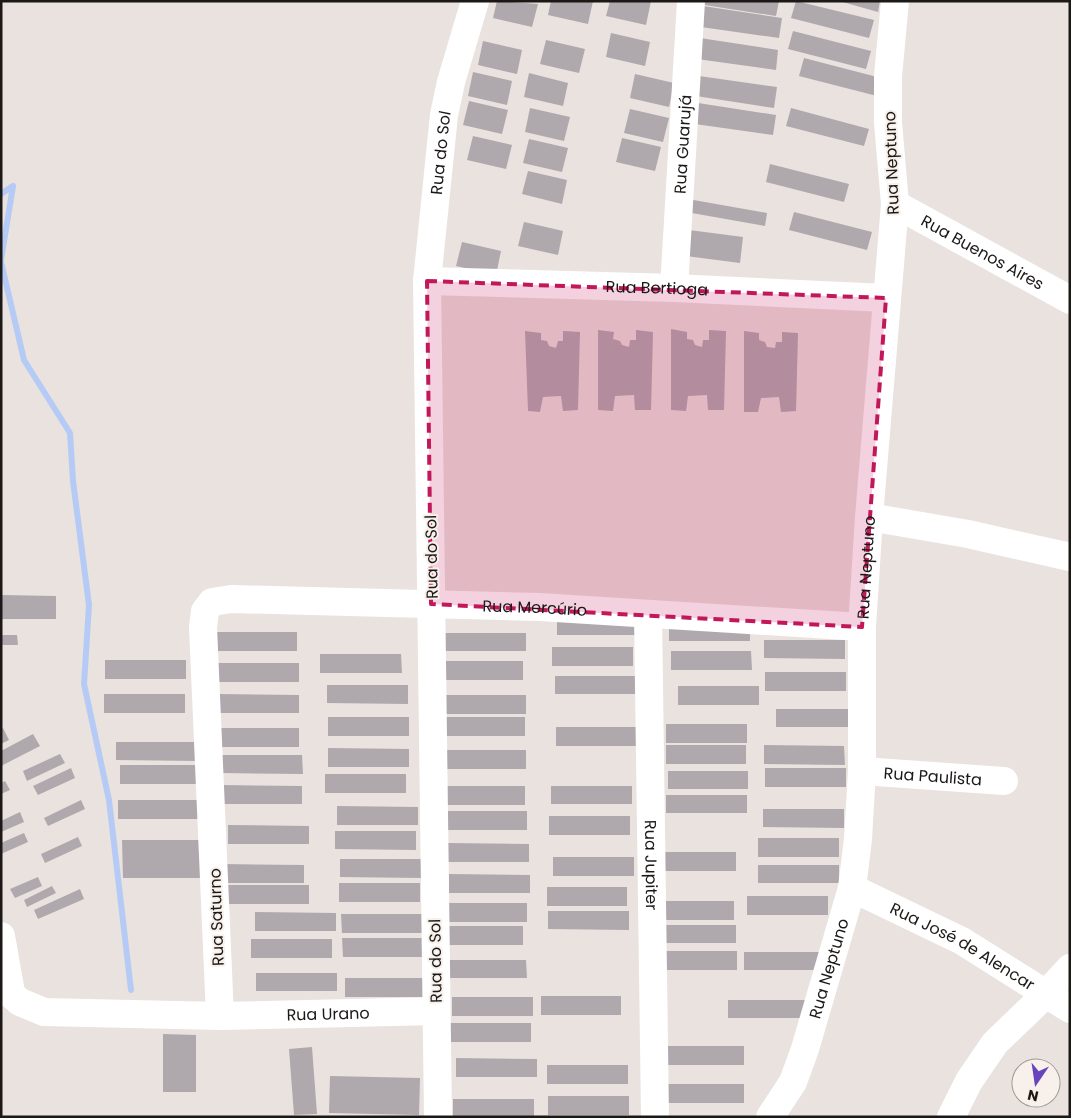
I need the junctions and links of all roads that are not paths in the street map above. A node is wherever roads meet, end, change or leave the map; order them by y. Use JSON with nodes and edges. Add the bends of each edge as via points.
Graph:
{"nodes":[{"id":1,"x":475,"y":1,"type":"edge"},
{"id":2,"x":691,"y":1,"type":"edge"},
{"id":3,"x":895,"y":1,"type":"edge"},
{"id":4,"x":895,"y":204,"type":"junction"},
{"id":5,"x":427,"y":281,"type":"junction"},
{"id":6,"x":674,"y":288,"type":"junction"},
{"id":7,"x":886,"y":298,"type":"junction"},
{"id":8,"x":1070,"y":300,"type":"edge"},
{"id":9,"x":869,"y":517,"type":"junction"},
{"id":10,"x":1070,"y":557,"type":"edge"},
{"id":11,"x":431,"y":604,"type":"junction"},
{"id":12,"x":208,"y":606,"type":"joint"},
{"id":13,"x":648,"y":614,"type":"junction"},
{"id":14,"x":862,"y":627,"type":"junction"},
{"id":15,"x":862,"y":771,"type":"junction"},
{"id":16,"x":1004,"y":781,"type":"dead end"},
{"id":17,"x":852,"y":888,"type":"junction"},
{"id":18,"x":1,"y":936,"type":"edge"},
{"id":19,"x":1070,"y":968,"type":"edge"},
{"id":20,"x":6,"y":990,"type":"edge"},
{"id":21,"x":1045,"y":995,"type":"junction"},
{"id":22,"x":1070,"y":1009,"type":"edge"},
{"id":23,"x":436,"y":1011,"type":"junction"},
{"id":24,"x":220,"y":1016,"type":"junction"},
{"id":25,"x":438,"y":1117,"type":"edge"},
{"id":26,"x":655,"y":1117,"type":"edge"},
{"id":27,"x":770,"y":1117,"type":"edge"},
{"id":28,"x":951,"y":1117,"type":"edge"}],
"edges":[{"from":1,"to":5,"type":"street","name":"Rua do Sol","via":[[444,114]]},
{"from":2,"to":6,"type":"street","name":"Rua Guarujá"},
{"from":3,"to":4,"type":"street","name":"Rua Neptuno","via":[[888,76],[888,122]]},
{"from":4,"to":7,"type":"street","name":"Rua Neptuno"},
{"from":4,"to":8,"type":"street","name":"Rua Buenos Aires"},
{"from":5,"to":6,"type":"street","name":"Rua Bertioga"},
{"from":5,"to":11,"type":"street","name":"Rua do Sol"},
{"from":6,"to":7,"type":"street","name":"Rua Bertioga"},
{"from":7,"to":9,"type":"street","name":"Rua Neptuno"},
{"from":9,"to":10,"type":"street","via":[[968,534]]},
{"from":9,"to":14,"type":"street","name":"Rua Neptuno"},
{"from":11,"to":12,"type":"street","name":"Rua Mercúrio","via":[[231,599],[218,600]]},
{"from":11,"to":13,"type":"street","name":"Rua Mercúrio"},
{"from":11,"to":23,"type":"street","name":"Rua do Sol"},
{"from":12,"to":24,"type":"street","name":"Rua Saturno","via":[[203,627]]},
{"from":13,"to":14,"type":"street","name":"Rua Mercúrio"},
{"from":13,"to":26,"type":"street","name":"Rua Jupiter"},
{"from":14,"to":15,"type":"street","name":"Rua Neptuno"},
{"from":15,"to":16,"type":"street","name":"Rua Paulista"},
{"from":15,"to":17,"type":"street","name":"Rua Neptuno"},
{"from":17,"to":21,"type":"street","name":"Rua José de Alencar","via":[[962,941]]},
{"from":17,"to":27,"type":"street","name":"Rua Neptuno","via":[[793,1082]]},
{"from":18,"to":20,"type":"street"},
{"from":19,"to":21,"type":"street"},
{"from":20,"to":24,"type":"street","via":[[20,1002],[44,1012]]},
{"from":21,"to":22,"type":"street","name":"Rua José de Alencar"},
{"from":21,"to":28,"type":"street","via":[[995,1043],[969,1081]]},
{"from":23,"to":24,"type":"street","name":"Rua Urano"},
{"from":23,"to":25,"type":"street","name":"Rua do Sol"}]}
